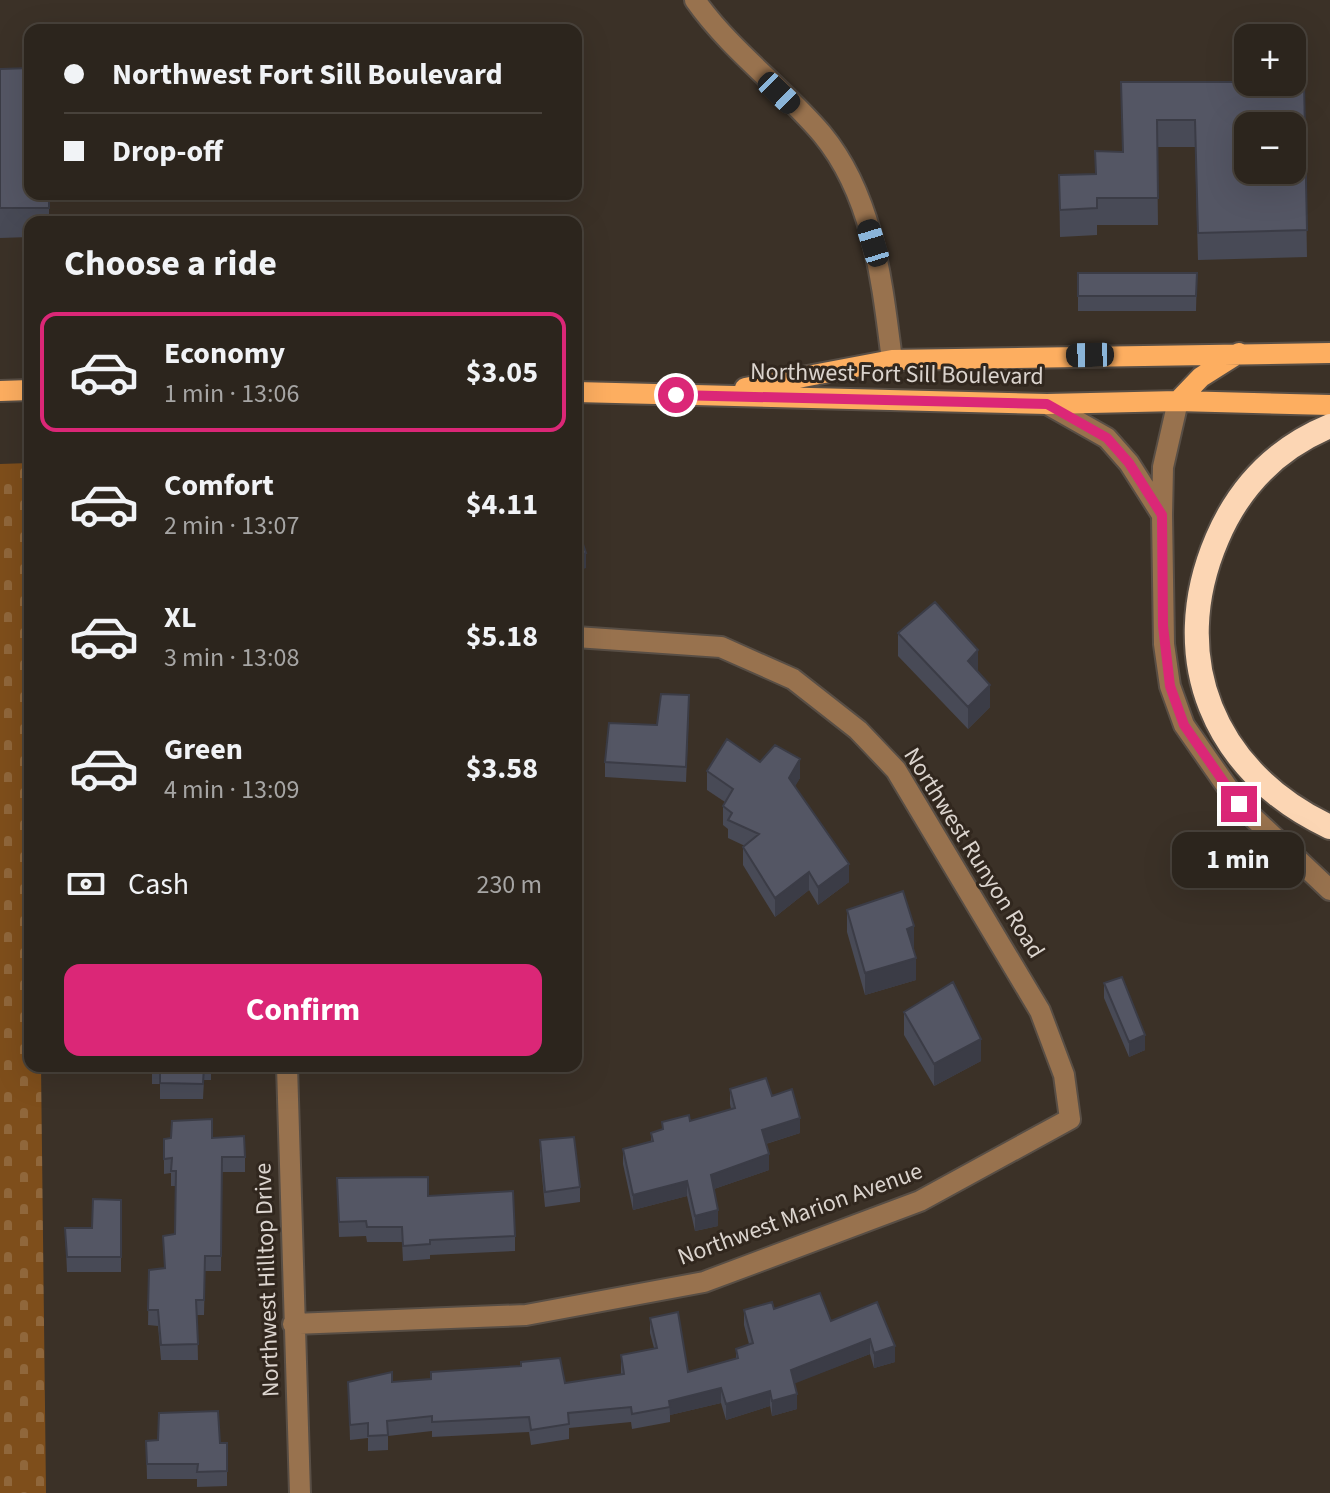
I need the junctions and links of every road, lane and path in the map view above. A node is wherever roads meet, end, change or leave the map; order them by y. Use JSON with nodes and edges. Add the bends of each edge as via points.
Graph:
{"nodes":[{"id":1,"x":695,"y":0,"type":"edge"},
{"id":2,"x":1330,"y":350,"type":"edge"},
{"id":3,"x":1242,"y":351,"type":"junction"},
{"id":4,"x":892,"y":360,"type":"junction"},
{"id":5,"x":24,"y":390,"type":"edge"},
{"id":6,"x":0,"y":391,"type":"edge"},
{"id":7,"x":582,"y":392,"type":"edge"},
{"id":8,"x":702,"y":396,"type":"junction"},
{"id":9,"x":1178,"y":401,"type":"junction"},
{"id":10,"x":1047,"y":404,"type":"junction"},
{"id":11,"x":1330,"y":405,"type":"edge"},
{"id":12,"x":1330,"y":426,"type":"edge"},
{"id":13,"x":1162,"y":515,"type":"junction"},
{"id":14,"x":582,"y":637,"type":"edge"},
{"id":15,"x":1330,"y":827,"type":"edge"},
{"id":16,"x":1330,"y":890,"type":"edge"},
{"id":17,"x":287,"y":1072,"type":"edge"},
{"id":18,"x":1070,"y":1119,"type":"joint"},
{"id":19,"x":293,"y":1324,"type":"junction"},
{"id":20,"x":300,"y":1493,"type":"edge"}],
"edges":[{"from":1,"to":4,"type":"street","via":[[757,72],[823,135],[858,195],[880,267]]},
{"from":2,"to":3,"type":"main road","name":"Northwest Fort Sill Boulevard"},
{"from":3,"to":4,"type":"main road","name":"Northwest Fort Sill Boulevard"},
{"from":3,"to":9,"type":"main road","via":[[1201,377]]},
{"from":4,"to":8,"type":"main road","name":"Northwest Fort Sill Boulevard"},
{"from":5,"to":6,"type":"main road"},
{"from":7,"to":8,"type":"main road","name":"Northwest Fort Sill Boulevard"},
{"from":8,"to":10,"type":"main road","name":"Northwest Fort Sill Boulevard"},
{"from":9,"to":10,"type":"main road","name":"Northwest Fort Sill Boulevard"},
{"from":9,"to":11,"type":"main road","name":"Northwest Fort Sill Boulevard"},
{"from":9,"to":13,"type":"street","via":[[1163,467]]},
{"from":10,"to":13,"type":"street","via":[[1107,438]]},
{"from":12,"to":15,"type":"highway","via":[[1269,463],[1247,484],[1224,521],[1197,597],[1196,656],[1213,714],[1240,759],[1280,799]]},
{"from":13,"to":16,"type":"street","via":[[1164,644],[1170,686],[1184,725],[1239,804]]},
{"from":14,"to":18,"type":"street","name":"Northwest Runyon Road","via":[[721,647],[793,679],[858,730],[896,770],[1040,1011],[1064,1075]]},
{"from":17,"to":19,"type":"street","name":"Northwest Hilltop Drive"},
{"from":18,"to":19,"type":"street","name":"Northwest Marion Avenue","via":[[920,1201],[704,1282],[526,1315]]},
{"from":19,"to":20,"type":"street","name":"Northwest Hilltop Drive"}]}
